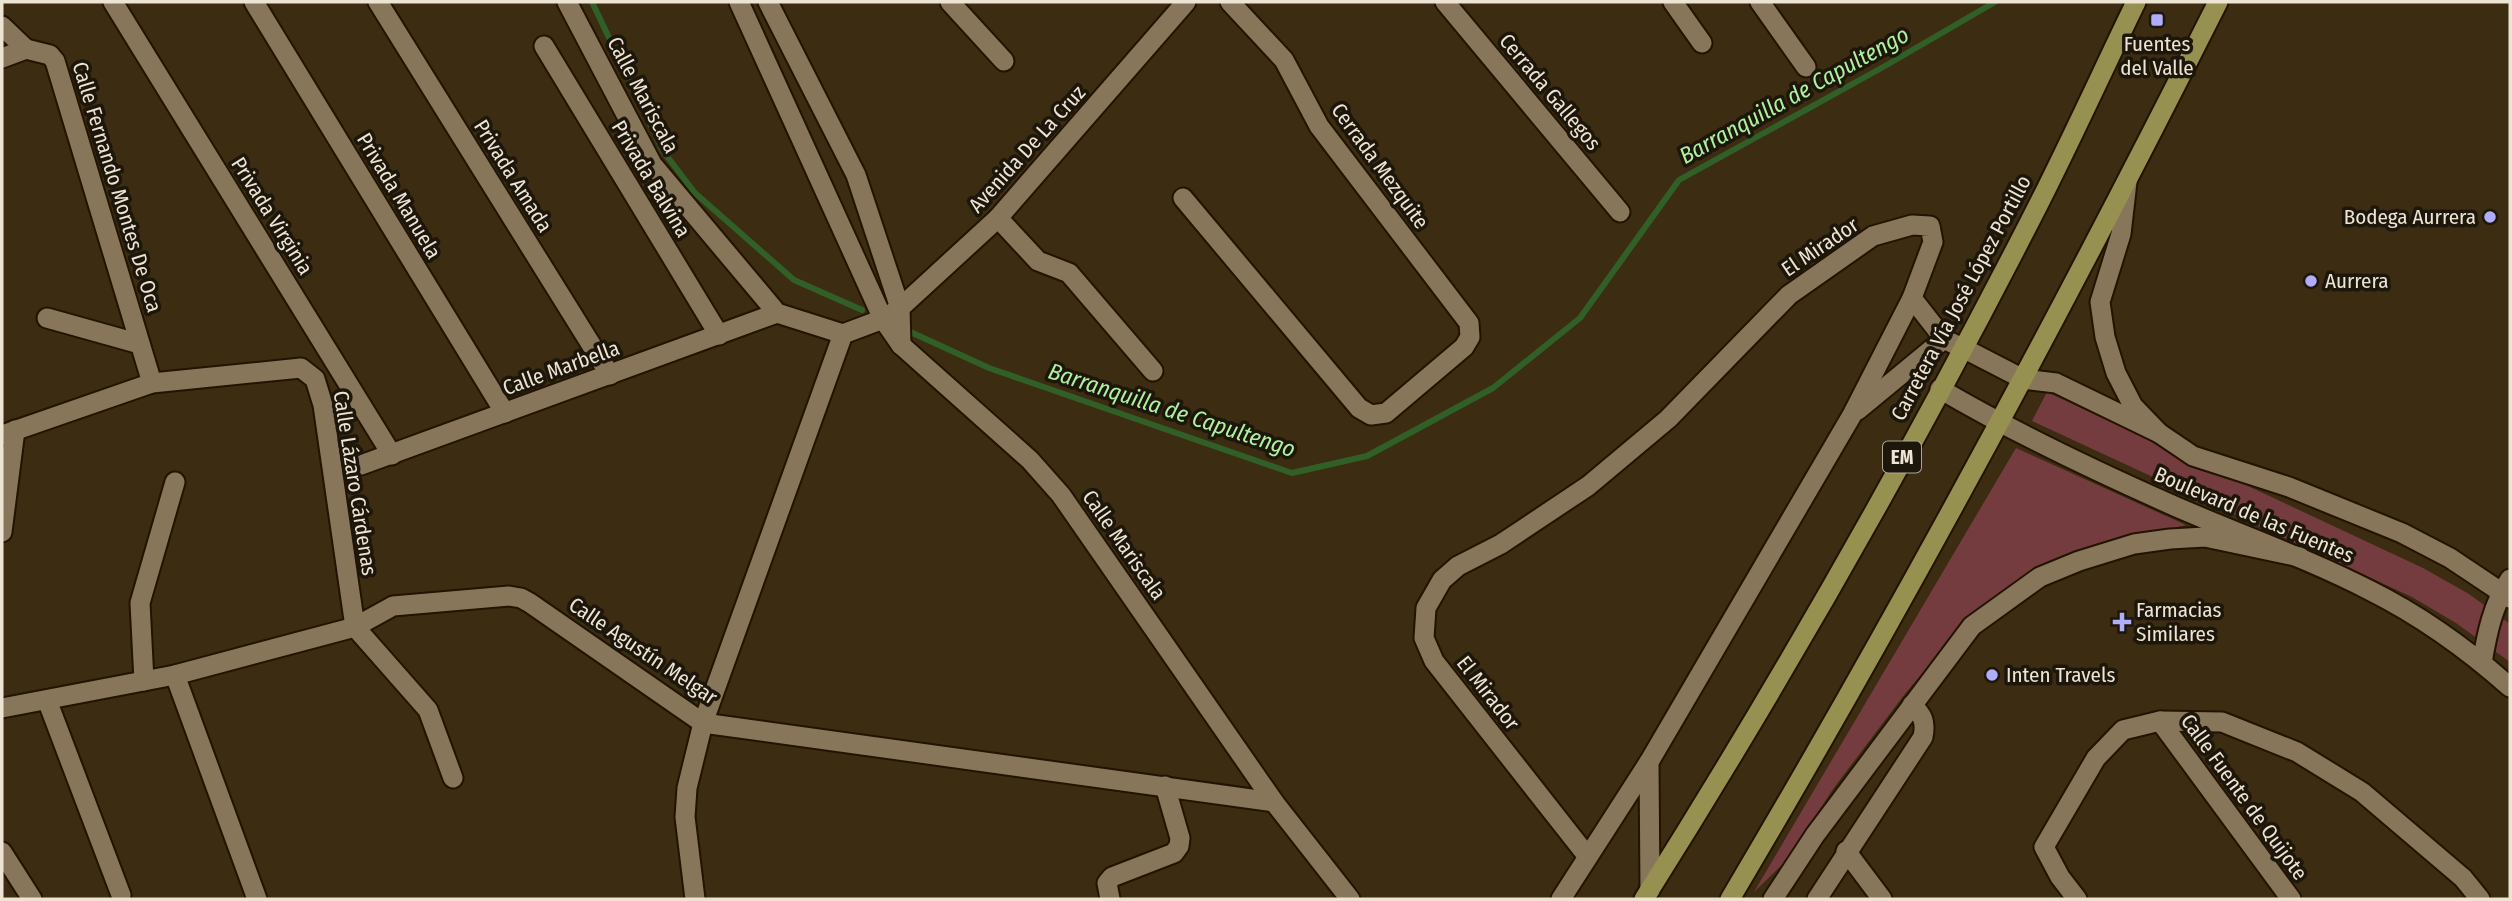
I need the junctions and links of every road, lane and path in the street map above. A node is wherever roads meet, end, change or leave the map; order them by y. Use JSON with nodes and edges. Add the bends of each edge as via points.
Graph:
{"nodes":[{"id":1,"x":113,"y":2,"type":"edge"},
{"id":2,"x":254,"y":2,"type":"edge"},
{"id":3,"x":378,"y":2,"type":"edge"},
{"id":4,"x":567,"y":2,"type":"edge"},
{"id":5,"x":739,"y":2,"type":"edge"},
{"id":6,"x":768,"y":2,"type":"edge"},
{"id":7,"x":950,"y":2,"type":"edge"},
{"id":8,"x":1185,"y":2,"type":"edge"},
{"id":9,"x":1230,"y":2,"type":"edge"},
{"id":10,"x":1445,"y":2,"type":"edge"},
{"id":11,"x":1674,"y":2,"type":"edge"},
{"id":12,"x":1760,"y":2,"type":"edge"},
{"id":13,"x":2136,"y":2,"type":"edge"},
{"id":14,"x":2218,"y":2,"type":"edge"},
{"id":15,"x":2,"y":26,"type":"edge"},
{"id":16,"x":1702,"y":43,"type":"dead end"},
{"id":17,"x":544,"y":46,"type":"dead end"},
{"id":18,"x":26,"y":49,"type":"junction"},
{"id":19,"x":2,"y":58,"type":"edge"},
{"id":20,"x":1004,"y":61,"type":"dead end"},
{"id":21,"x":1805,"y":67,"type":"dead end"},
{"id":22,"x":2127,"y":182,"type":"junction"},
{"id":23,"x":1183,"y":198,"type":"dead end"},
{"id":24,"x":1620,"y":212,"type":"dead end"},
{"id":25,"x":998,"y":218,"type":"junction"},
{"id":26,"x":1912,"y":298,"type":"junction"},
{"id":27,"x":777,"y":313,"type":"junction"},
{"id":28,"x":891,"y":314,"type":"junction"},
{"id":29,"x":47,"y":318,"type":"dead end"},
{"id":30,"x":843,"y":334,"type":"junction"},
{"id":31,"x":719,"y":335,"type":"junction"},
{"id":32,"x":1944,"y":340,"type":"junction"},
{"id":33,"x":141,"y":344,"type":"junction"},
{"id":34,"x":1963,"y":348,"type":"junction"},
{"id":35,"x":1153,"y":371,"type":"dead end"},
{"id":36,"x":610,"y":375,"type":"junction"},
{"id":37,"x":2023,"y":379,"type":"junction"},
{"id":38,"x":152,"y":383,"type":"junction"},
{"id":39,"x":1940,"y":389,"type":"junction"},
{"id":40,"x":505,"y":413,"type":"junction"},
{"id":41,"x":1852,"y":415,"type":"junction"},
{"id":42,"x":2000,"y":424,"type":"junction"},
{"id":43,"x":8,"y":433,"type":"edge"},
{"id":44,"x":2159,"y":433,"type":"junction"},
{"id":45,"x":392,"y":455,"type":"junction"},
{"id":46,"x":361,"y":465,"type":"dead end"},
{"id":47,"x":175,"y":482,"type":"dead end"},
{"id":48,"x":2,"y":531,"type":"edge"},
{"id":49,"x":2301,"y":558,"type":"junction"},
{"id":50,"x":2507,"y":590,"type":"edge"},
{"id":51,"x":355,"y":627,"type":"junction"},
{"id":52,"x":2482,"y":663,"type":"junction"},
{"id":53,"x":175,"y":675,"type":"junction"},
{"id":54,"x":144,"y":681,"type":"junction"},
{"id":55,"x":2510,"y":687,"type":"edge"},
{"id":56,"x":47,"y":699,"type":"junction"},
{"id":57,"x":1912,"y":705,"type":"junction"},
{"id":58,"x":2,"y":708,"type":"edge"},
{"id":59,"x":2160,"y":721,"type":"junction"},
{"id":60,"x":703,"y":723,"type":"junction"},
{"id":61,"x":1649,"y":762,"type":"junction"},
{"id":62,"x":453,"y":778,"type":"dead end"},
{"id":63,"x":1165,"y":786,"type":"junction"},
{"id":64,"x":1274,"y":802,"type":"junction"},
{"id":65,"x":1846,"y":851,"type":"junction"},
{"id":66,"x":2,"y":852,"type":"edge"},
{"id":67,"x":1588,"y":857,"type":"junction"},
{"id":68,"x":121,"y":895,"type":"dead end"},
{"id":69,"x":1647,"y":895,"type":"edge"},
{"id":70,"x":32,"y":899,"type":"edge"},
{"id":71,"x":257,"y":899,"type":"edge"},
{"id":72,"x":695,"y":899,"type":"edge"},
{"id":73,"x":1111,"y":899,"type":"edge"},
{"id":74,"x":1350,"y":899,"type":"edge"},
{"id":75,"x":1561,"y":899,"type":"edge"},
{"id":76,"x":1730,"y":899,"type":"edge"},
{"id":77,"x":1773,"y":899,"type":"edge"},
{"id":78,"x":1817,"y":899,"type":"edge"},
{"id":79,"x":1882,"y":899,"type":"edge"},
{"id":80,"x":2077,"y":899,"type":"edge"},
{"id":81,"x":2291,"y":899,"type":"edge"},
{"id":82,"x":2480,"y":899,"type":"edge"}],
"edges":[{"from":1,"to":45,"type":"street","name":"Privada Virginia"},
{"from":2,"to":40,"type":"street","name":"Privada Manuela"},
{"from":3,"to":36,"type":"street","name":"Privada Amada"},
{"from":4,"to":27,"type":"street","name":"Calle Mariscala","via":[[652,164]]},
{"from":5,"to":28,"type":"street","name":"Calle Mariscala"},
{"from":6,"to":28,"type":"street","name":"Calle Mariscala","via":[[856,175]]},
{"from":7,"to":20,"type":"street"},
{"from":8,"to":25,"type":"street","name":"Avenida De La Cruz"},
{"from":9,"to":23,"type":"street","name":"Cerrada Mezquite","via":[[1284,60],[1319,126],[1469,323],[1470,337],[1386,413],[1371,415],[1359,408]]},
{"from":10,"to":24,"type":"street","name":"Cerrada Gallegos"},
{"from":11,"to":16,"type":"street"},
{"from":12,"to":21,"type":"street"},
{"from":13,"to":34,"type":"main road","name":"Carretera Vía José López Portillo","number":"EM"},
{"from":14,"to":22,"type":"main road"},
{"from":15,"to":18,"type":"street"},
{"from":17,"to":31,"type":"street","name":"Privada Balvina"},
{"from":18,"to":19,"type":"street"},
{"from":18,"to":33,"type":"street","name":"Calle Fernando Montes De Oca","via":[[50,55],[55,61]]},
{"from":22,"to":37,"type":"main road"},
{"from":22,"to":44,"type":"street","via":[[2121,233],[2100,302],[2116,373],[2133,406]]},
{"from":25,"to":28,"type":"street","name":"Avenida De La Cruz"},
{"from":25,"to":35,"type":"street","via":[[1038,261],[1069,273]]},
{"from":26,"to":32,"type":"street"},
{"from":26,"to":41,"type":"street","name":"El Mirador"},
{"from":26,"to":67,"type":"street","name":"El Mirador","via":[[1933,242],[1930,226],[1912,225],[1873,236],[1789,295],[1668,419],[1588,485],[1501,544],[1458,566],[1431,598],[1424,638],[1434,661]]},
{"from":27,"to":30,"type":"street"},
{"from":27,"to":31,"type":"street","name":"Calle Marbella"},
{"from":28,"to":30,"type":"street"},
{"from":28,"to":64,"type":"street","name":"Calle Mariscala","via":[[901,345],[1030,460],[1062,495]]},
{"from":29,"to":33,"type":"street"},
{"from":30,"to":60,"type":"street"},
{"from":31,"to":36,"type":"street","name":"Calle Marbella"},
{"from":32,"to":34,"type":"street"},
{"from":32,"to":41,"type":"street"},
{"from":33,"to":38,"type":"street","name":"Calle Fernando Montes De Oca"},
{"from":34,"to":37,"type":"street"},
{"from":34,"to":39,"type":"main road","name":"Carretera Vía José López Portillo","number":"EM"},
{"from":36,"to":40,"type":"street","name":"Calle Marbella"},
{"from":37,"to":42,"type":"main road"},
{"from":37,"to":44,"type":"street","name":"Boulevard de las Fuentes","via":[[2056,383]]},
{"from":38,"to":43,"type":"street","name":"Calle Lázaro Cárdenas"},
{"from":38,"to":51,"type":"street","name":"Calle Lázaro Cárdenas","via":[[301,368],[315,379],[324,405]]},
{"from":39,"to":42,"type":"street"},
{"from":39,"to":69,"type":"main road","name":"Carretera Vía José López Portillo","number":"EM","via":[[1776,686]]},
{"from":40,"to":45,"type":"street","name":"Calle Marbella"},
{"from":41,"to":61,"type":"street","name":"El Mirador"},
{"from":42,"to":49,"type":"street","name":"Boulevard de las Fuentes","via":[[2173,505]]},
{"from":42,"to":76,"type":"main road"},
{"from":43,"to":48,"type":"street"},
{"from":44,"to":50,"type":"street","name":"Boulevard de las Fuentes","via":[[2193,456],[2289,486],[2402,533]]},
{"from":45,"to":46,"type":"street","name":"Calle Marbella"},
{"from":47,"to":54,"type":"street","via":[[140,603]]},
{"from":49,"to":52,"type":"street","name":"Boulevard de las Fuentes","via":[[2427,623]]},
{"from":49,"to":57,"type":"street","via":[[2205,537],[2134,544],[2079,561],[2040,577],[1972,626]]},
{"from":50,"to":52,"type":"street","name":"Boulevard de las Fuentes","via":[[2489,626]]},
{"from":51,"to":53,"type":"street","name":"Calle Agustín Melgar"},
{"from":51,"to":60,"type":"street","name":"Calle Agustín Melgar","via":[[393,606],[521,598]]},
{"from":51,"to":62,"type":"street","via":[[428,710]]},
{"from":52,"to":55,"type":"street","name":"Boulevard de las Fuentes"},
{"from":53,"to":54,"type":"street","name":"Calle Agustín Melgar"},
{"from":53,"to":71,"type":"street"},
{"from":54,"to":56,"type":"street","name":"Calle Agustín Melgar"},
{"from":56,"to":58,"type":"street","name":"Calle Agustín Melgar"},
{"from":56,"to":68,"type":"street"},
{"from":57,"to":65,"type":"street","via":[[1923,718],[1923,737]]},
{"from":57,"to":77,"type":"street"},
{"from":59,"to":80,"type":"street","via":[[2123,730],[2096,758],[2044,847]]},
{"from":59,"to":81,"type":"street","name":"Calle Fuente de Quijote"},
{"from":59,"to":82,"type":"street","via":[[2221,722],[2297,752],[2362,792]]},
{"from":60,"to":63,"type":"street","name":"Calle Agustín Melgar"},
{"from":60,"to":72,"type":"street","via":[[685,817]]},
{"from":61,"to":67,"type":"street","name":"El Mirador"},
{"from":61,"to":69,"type":"street"},
{"from":63,"to":64,"type":"street","name":"Calle Agustín Melgar"},
{"from":63,"to":73,"type":"street","via":[[1179,846],[1174,853],[1112,877],[1107,883]]},
{"from":64,"to":74,"type":"street","name":"Calle Mariscala"},
{"from":65,"to":78,"type":"street"},
{"from":65,"to":79,"type":"street"},
{"from":66,"to":70,"type":"street"},
{"from":67,"to":75,"type":"street"}]}
